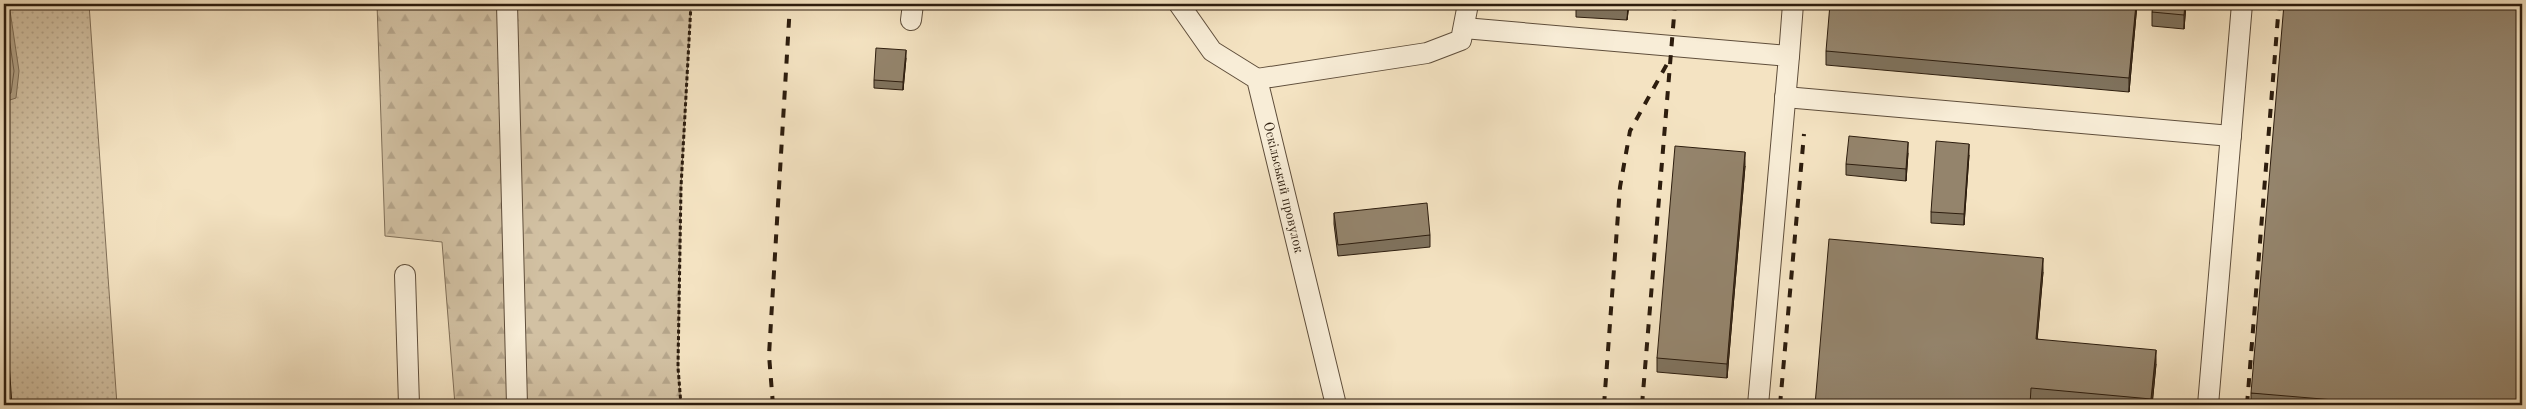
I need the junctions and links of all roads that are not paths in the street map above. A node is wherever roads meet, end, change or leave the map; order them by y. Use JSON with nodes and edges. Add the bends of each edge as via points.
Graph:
{"nodes":[{"id":1,"x":509,"y":4,"type":"edge"},
{"id":2,"x":1179,"y":4,"type":"edge"},
{"id":3,"x":1468,"y":4,"type":"edge"},
{"id":4,"x":1793,"y":4,"type":"edge"},
{"id":5,"x":2242,"y":4,"type":"edge"},
{"id":6,"x":1464,"y":28,"type":"junction"},
{"id":7,"x":1789,"y":56,"type":"junction"},
{"id":8,"x":1257,"y":79,"type":"junction"},
{"id":9,"x":1785,"y":96,"type":"junction"},
{"id":10,"x":2231,"y":136,"type":"junction"},
{"id":11,"x":405,"y":275,"type":"dead end"},
{"id":12,"x":410,"y":405,"type":"edge"},
{"id":13,"x":517,"y":405,"type":"edge"},
{"id":14,"x":1336,"y":405,"type":"edge"},
{"id":15,"x":1758,"y":405,"type":"edge"},
{"id":16,"x":2208,"y":405,"type":"edge"}],
"edges":[{"from":1,"to":13,"type":"street"},
{"from":2,"to":8,"type":"street","via":[[1212,51]]},
{"from":3,"to":6,"type":"street"},
{"from":4,"to":7,"type":"street"},
{"from":5,"to":10,"type":"street"},
{"from":6,"to":7,"type":"street"},
{"from":6,"to":8,"type":"street","via":[[1461,40],[1427,54]]},
{"from":7,"to":9,"type":"street"},
{"from":8,"to":14,"type":"street","name":"Оскільський провулок"},
{"from":9,"to":10,"type":"street"},
{"from":9,"to":15,"type":"street"},
{"from":10,"to":16,"type":"street"},
{"from":11,"to":12,"type":"street"}]}
